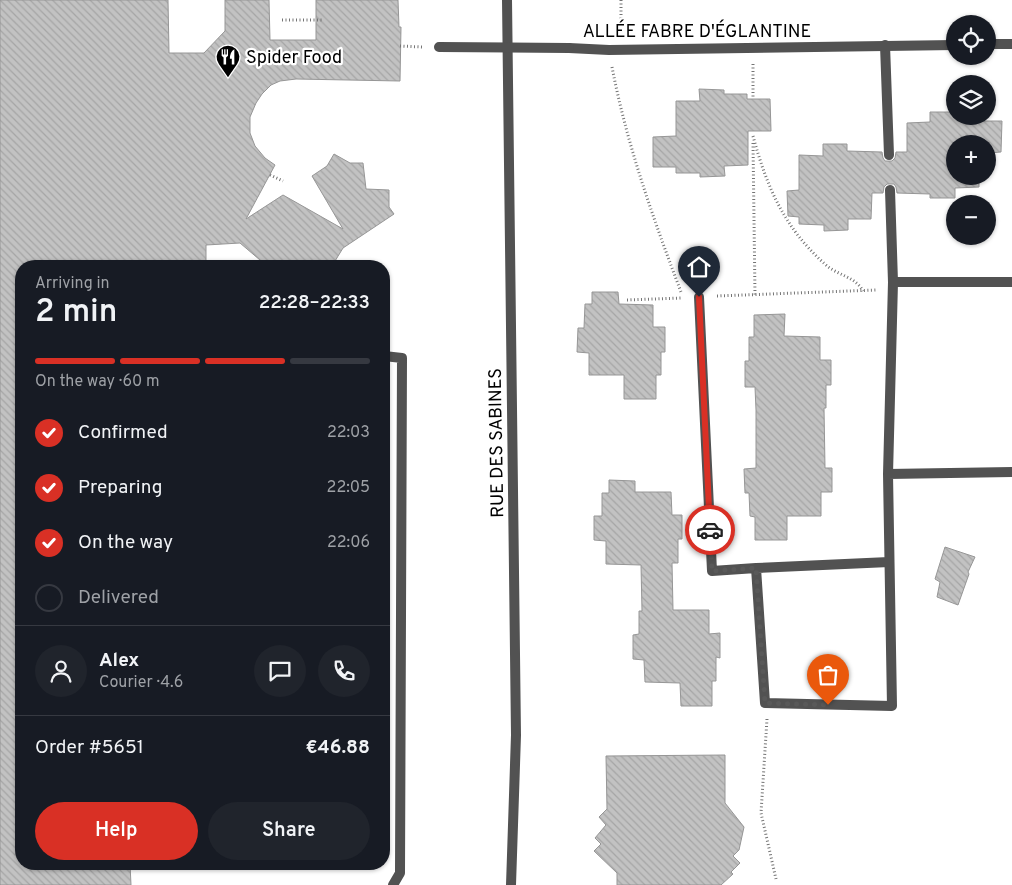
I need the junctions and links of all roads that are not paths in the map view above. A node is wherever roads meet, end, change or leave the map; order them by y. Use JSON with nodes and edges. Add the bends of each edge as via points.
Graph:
{"nodes":[{"id":1,"x":507,"y":0,"type":"edge"},
{"id":2,"x":946,"y":44,"type":"edge"},
{"id":3,"x":996,"y":44,"type":"edge"},
{"id":4,"x":1012,"y":44,"type":"edge"},
{"id":5,"x":886,"y":45,"type":"junction"},
{"id":6,"x":438,"y":47,"type":"dead end"},
{"id":7,"x":889,"y":155,"type":"dead end"},
{"id":8,"x":890,"y":190,"type":"dead end"},
{"id":9,"x":1012,"y":282,"type":"edge"},
{"id":10,"x":893,"y":286,"type":"junction"},
{"id":11,"x":699,"y":297,"type":"road end"},
{"id":12,"x":390,"y":357,"type":"edge"},
{"id":13,"x":1012,"y":472,"type":"edge"},
{"id":14,"x":888,"y":474,"type":"junction"},
{"id":15,"x":889,"y":562,"type":"junction"},
{"id":16,"x":756,"y":568,"type":"junction"},
{"id":17,"x":393,"y":885,"type":"edge"},
{"id":18,"x":511,"y":885,"type":"edge"}],
"edges":[{"from":1,"to":18,"type":"street","name":"RUE DES SABINES","via":[[516,735]]},
{"from":2,"to":5,"type":"street","name":"ALLÉE FABRE D'ÉGLANTINE"},
{"from":3,"to":4,"type":"street"},
{"from":5,"to":6,"type":"street","name":"ALLÉE FABRE D'ÉGLANTINE","bridge":true,"via":[[609,50]]},
{"from":5,"to":7,"type":"street"},
{"from":8,"to":10,"type":"street"},
{"from":9,"to":10,"type":"street"},
{"from":10,"to":14,"type":"street"},
{"from":11,"to":16,"type":"street","via":[[712,571]]},
{"from":12,"to":17,"type":"street","via":[[402,358],[400,873]]},
{"from":13,"to":14,"type":"street"},
{"from":14,"to":15,"type":"street"},
{"from":15,"to":16,"type":"street"},
{"from":15,"to":16,"type":"street","via":[[892,706],[765,703]]}]}
